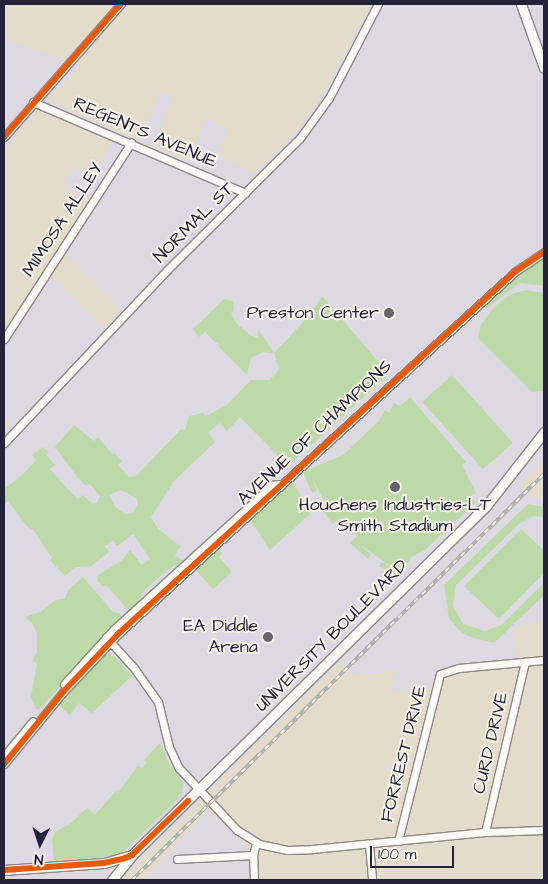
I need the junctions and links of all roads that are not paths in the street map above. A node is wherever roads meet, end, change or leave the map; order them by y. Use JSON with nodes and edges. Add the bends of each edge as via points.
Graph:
{"nodes":[{"id":1,"x":121,"y":4,"type":"edge"},
{"id":2,"x":378,"y":4,"type":"edge"},
{"id":3,"x":521,"y":4,"type":"edge"},
{"id":4,"x":544,"y":68,"type":"edge"},
{"id":5,"x":33,"y":102,"type":"junction"},
{"id":6,"x":4,"y":137,"type":"edge"},
{"id":7,"x":131,"y":143,"type":"junction"},
{"id":8,"x":245,"y":193,"type":"junction"},
{"id":9,"x":544,"y":252,"type":"edge"},
{"id":10,"x":4,"y":339,"type":"edge"},
{"id":11,"x":544,"y":432,"type":"edge"},
{"id":12,"x":4,"y":443,"type":"edge"},
{"id":13,"x":108,"y":639,"type":"junction"},
{"id":14,"x":544,"y":660,"type":"edge"},
{"id":15,"x":525,"y":662,"type":"junction"},
{"id":16,"x":4,"y":756,"type":"edge"},
{"id":17,"x":4,"y":764,"type":"edge"},
{"id":18,"x":198,"y":790,"type":"junction"},
{"id":19,"x":544,"y":830,"type":"edge"},
{"id":20,"x":485,"y":832,"type":"junction"},
{"id":21,"x":398,"y":841,"type":"junction"},
{"id":22,"x":256,"y":844,"type":"junction"},
{"id":23,"x":369,"y":844,"type":"junction"},
{"id":24,"x":132,"y":855,"type":"junction"},
{"id":25,"x":253,"y":855,"type":"junction"},
{"id":26,"x":177,"y":859,"type":"dead end"},
{"id":27,"x":4,"y":870,"type":"edge"},
{"id":28,"x":112,"y":880,"type":"edge"},
{"id":29,"x":254,"y":880,"type":"edge"},
{"id":30,"x":372,"y":880,"type":"edge"}],
"edges":[{"from":1,"to":5,"type":"street"},
{"from":2,"to":8,"type":"street","name":"NORMAL ST","via":[[323,108],[300,138]]},
{"from":3,"to":4,"type":"main road"},
{"from":5,"to":6,"type":"street"},
{"from":5,"to":7,"type":"street","name":"REGENTS AVENUE"},
{"from":7,"to":8,"type":"street","name":"REGENTS AVENUE"},
{"from":7,"to":10,"type":"street","name":"MIMOSA ALLEY"},
{"from":8,"to":12,"type":"street","name":"NORMAL ST","via":[[167,270]]},
{"from":9,"to":13,"type":"street","name":"AVENUE OF CHAMPIONS","via":[[516,271],[278,484],[272,485]]},
{"from":11,"to":18,"type":"main road","name":"UNIVERSITY BOULEVARD","via":[[486,506]]},
{"from":13,"to":16,"type":"street"},
{"from":13,"to":17,"type":"street"},
{"from":13,"to":18,"type":"street","via":[[154,694],[162,711],[172,755]]},
{"from":14,"to":15,"type":"street"},
{"from":15,"to":20,"type":"street","name":"CURD DRIVE"},
{"from":15,"to":21,"type":"street","name":"FORREST DRIVE","via":[[458,668],[440,675]]},
{"from":18,"to":22,"type":"street"},
{"from":18,"to":24,"type":"main road","name":"UNIVERSITY BOULEVARD"},
{"from":19,"to":20,"type":"street"},
{"from":20,"to":21,"type":"street"},
{"from":21,"to":23,"type":"street"},
{"from":22,"to":23,"type":"street","via":[[287,850]]},
{"from":22,"to":25,"type":"street"},
{"from":23,"to":30,"type":"street"},
{"from":24,"to":27,"type":"main road","via":[[112,862]]},
{"from":24,"to":28,"type":"main road","name":"UNIVERSITY BOULEVARD"},
{"from":25,"to":26,"type":"street"},
{"from":25,"to":29,"type":"street"}]}
